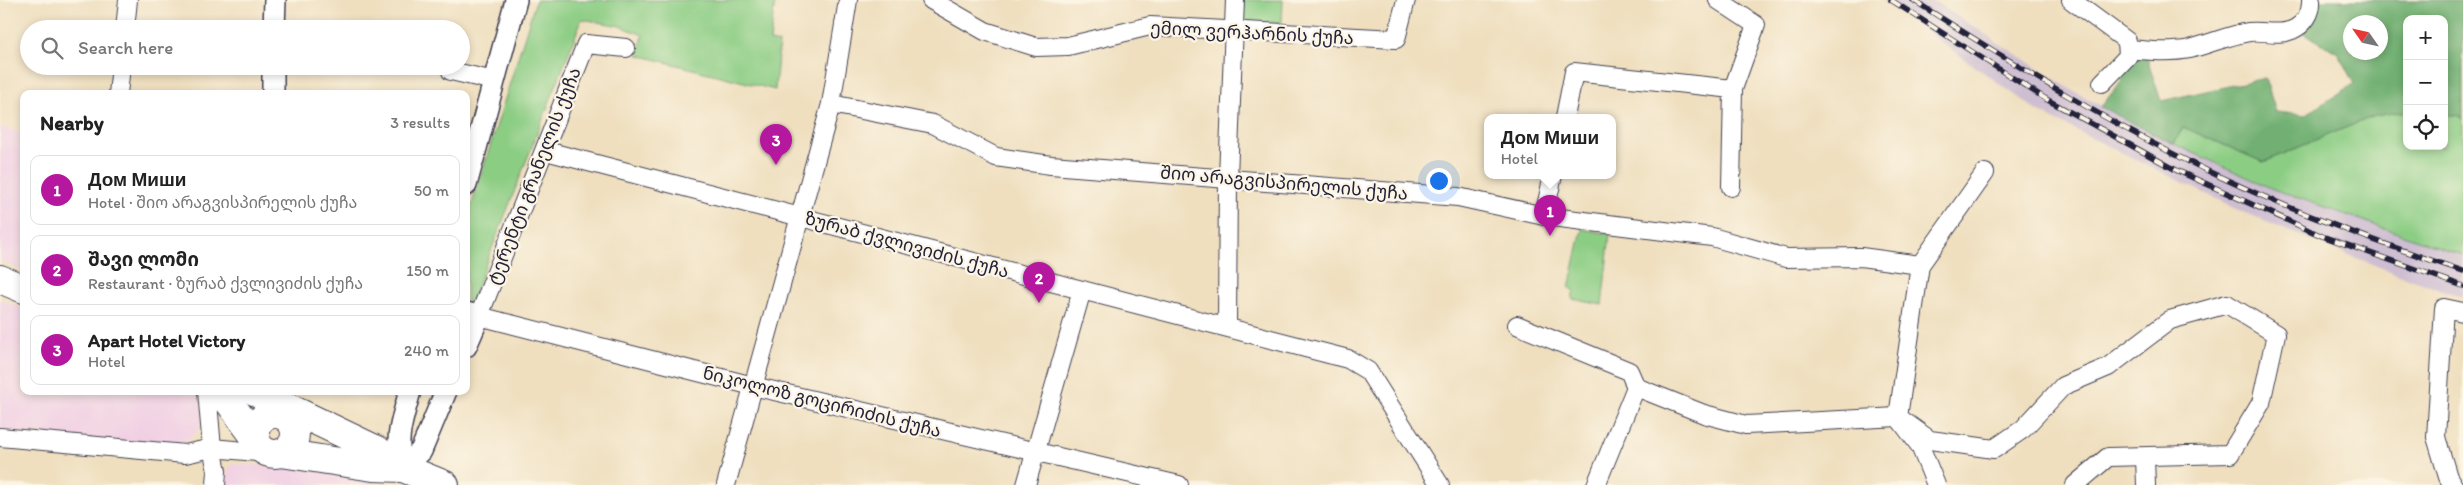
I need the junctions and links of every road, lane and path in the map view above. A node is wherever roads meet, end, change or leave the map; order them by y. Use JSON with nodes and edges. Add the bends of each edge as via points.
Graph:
{"nodes":[{"id":1,"x":128,"y":0,"type":"edge"},
{"id":2,"x":275,"y":0,"type":"edge"},
{"id":3,"x":516,"y":0,"type":"edge"},
{"id":4,"x":848,"y":0,"type":"edge"},
{"id":5,"x":931,"y":0,"type":"edge"},
{"id":6,"x":1235,"y":0,"type":"edge"},
{"id":7,"x":1406,"y":0,"type":"edge"},
{"id":8,"x":1718,"y":0,"type":"edge"},
{"id":9,"x":2071,"y":0,"type":"edge"},
{"id":10,"x":2311,"y":0,"type":"edge"},
{"id":11,"x":126,"y":20,"type":"edge"},
{"id":12,"x":274,"y":20,"type":"edge"},
{"id":13,"x":1234,"y":31,"type":"junction"},
{"id":14,"x":626,"y":48,"type":"dead end"},
{"id":15,"x":2128,"y":50,"type":"junction"},
{"id":16,"x":120,"y":75,"type":"edge"},
{"id":17,"x":273,"y":75,"type":"edge"},
{"id":18,"x":464,"y":75,"type":"edge"},
{"id":19,"x":494,"y":81,"type":"junction"},
{"id":20,"x":2102,"y":83,"type":"dead end"},
{"id":21,"x":1733,"y":89,"type":"junction"},
{"id":22,"x":118,"y":90,"type":"edge"},
{"id":23,"x":273,"y":90,"type":"edge"},
{"id":24,"x":830,"y":104,"type":"junction"},
{"id":25,"x":1566,"y":114,"type":"edge"},
{"id":26,"x":546,"y":151,"type":"junction"},
{"id":27,"x":470,"y":170,"type":"edge"},
{"id":28,"x":1985,"y":173,"type":"dead end"},
{"id":29,"x":1228,"y":177,"type":"junction"},
{"id":30,"x":1552,"y":179,"type":"edge"},
{"id":31,"x":1731,"y":186,"type":"dead end"},
{"id":32,"x":800,"y":216,"type":"junction"},
{"id":33,"x":1544,"y":216,"type":"junction"},
{"id":34,"x":1920,"y":265,"type":"junction"},
{"id":35,"x":0,"y":279,"type":"edge"},
{"id":36,"x":20,"y":288,"type":"edge"},
{"id":37,"x":1082,"y":290,"type":"junction"},
{"id":38,"x":2463,"y":312,"type":"edge"},
{"id":39,"x":473,"y":315,"type":"edge"},
{"id":40,"x":1517,"y":325,"type":"dead end"},
{"id":41,"x":1228,"y":327,"type":"junction"},
{"id":42,"x":470,"y":328,"type":"edge"},
{"id":43,"x":753,"y":386,"type":"junction"},
{"id":44,"x":1636,"y":387,"type":"junction"},
{"id":45,"x":207,"y":395,"type":"edge"},
{"id":46,"x":224,"y":395,"type":"edge"},
{"id":47,"x":261,"y":395,"type":"edge"},
{"id":48,"x":408,"y":395,"type":"edge"},
{"id":49,"x":444,"y":395,"type":"edge"},
{"id":50,"x":1898,"y":417,"type":"junction"},
{"id":51,"x":300,"y":418,"type":"junction"},
{"id":52,"x":0,"y":437,"type":"edge"},
{"id":53,"x":268,"y":447,"type":"junction"},
{"id":54,"x":212,"y":448,"type":"junction"},
{"id":55,"x":383,"y":450,"type":"junction"},
{"id":56,"x":1036,"y":454,"type":"junction"},
{"id":57,"x":2145,"y":458,"type":"junction"},
{"id":58,"x":401,"y":481,"type":"edge"},
{"id":59,"x":441,"y":484,"type":"edge"},
{"id":60,"x":216,"y":485,"type":"edge"},
{"id":61,"x":726,"y":485,"type":"edge"},
{"id":62,"x":1026,"y":485,"type":"edge"},
{"id":63,"x":1179,"y":485,"type":"edge"},
{"id":64,"x":1440,"y":485,"type":"edge"},
{"id":65,"x":1596,"y":485,"type":"edge"},
{"id":66,"x":1936,"y":485,"type":"edge"},
{"id":67,"x":2075,"y":485,"type":"edge"},
{"id":68,"x":2146,"y":485,"type":"edge"},
{"id":69,"x":2453,"y":485,"type":"edge"}],
"edges":[{"from":1,"to":11,"type":"street"},
{"from":2,"to":12,"type":"street"},
{"from":3,"to":19,"type":"street"},
{"from":4,"to":24,"type":"street"},
{"from":5,"to":13,"type":"street","name":"ემილ ვერჰარნის ქუჩა","via":[[986,31],[1036,47],[1068,46],[1150,26]]},
{"from":6,"to":13,"type":"street"},
{"from":7,"to":13,"type":"street","name":"ემილ ვერჰარნის ქუჩა","via":[[1396,39]]},
{"from":8,"to":21,"type":"street","via":[[1756,26]]},
{"from":9,"to":15,"type":"street","via":[[2127,41]]},
{"from":10,"to":15,"type":"street","via":[[2304,22],[2291,30],[2250,32],[2189,49],[2161,52]]},
{"from":13,"to":29,"type":"street"},
{"from":14,"to":26,"type":"street","name":"ტერენტი გრანელის ქუჩა","via":[[586,44]]},
{"from":15,"to":20,"type":"street","via":[[2128,56]]},
{"from":16,"to":22,"type":"street"},
{"from":17,"to":23,"type":"street"},
{"from":18,"to":19,"type":"street"},
{"from":19,"to":27,"type":"street"},
{"from":21,"to":25,"type":"street","via":[[1574,72]]},
{"from":21,"to":31,"type":"street"},
{"from":24,"to":29,"type":"street","name":"შიო არაგვისპირელის ქუჩა","via":[[934,124],[996,157],[1051,165]]},
{"from":24,"to":32,"type":"street"},
{"from":26,"to":32,"type":"street","name":"ზურაბ ქვლივიძის ქუჩა"},
{"from":26,"to":39,"type":"street","name":"ტერენტი გრანელის ქუჩა"},
{"from":28,"to":34,"type":"street"},
{"from":29,"to":33,"type":"street","name":"შიო არაგვისპირელის ქუჩა","via":[[1458,197]]},
{"from":29,"to":41,"type":"street"},
{"from":30,"to":33,"type":"street"},
{"from":32,"to":37,"type":"street","name":"ზურაბ ქვლივიძის ქუჩა"},
{"from":32,"to":43,"type":"street"},
{"from":33,"to":34,"type":"street","name":"შიო არაგვისპირელის ქუჩა","via":[[1712,237],[1786,258],[1861,257]]},
{"from":34,"to":50,"type":"street"},
{"from":35,"to":36,"type":"main road"},
{"from":37,"to":41,"type":"street","name":"ზურაბ ქვლივიძის ქუჩა"},
{"from":37,"to":56,"type":"street"},
{"from":38,"to":69,"type":"street","via":[[2444,308],[2436,436]]},
{"from":39,"to":42,"type":"street","name":"ტერენტი გრანელის ქუჩა"},
{"from":39,"to":43,"type":"street","name":"ნიკოლოზ გოცირიძის ქუჩა"},
{"from":40,"to":44,"type":"street","via":[[1629,371]]},
{"from":41,"to":64,"type":"street","name":"ზურაბ ქვლივიძის ქუჩა","via":[[1348,359],[1368,371]]},
{"from":43,"to":56,"type":"street","name":"ნიკოლოზ გოცირიძის ქუჩა"},
{"from":43,"to":61,"type":"street"},
{"from":44,"to":50,"type":"street","via":[[1704,414],[1746,425]]},
{"from":44,"to":65,"type":"street"},
{"from":45,"to":54,"type":"street"},
{"from":46,"to":53,"type":"main road"},
{"from":47,"to":51,"type":"main road"},
{"from":48,"to":55,"type":"street"},
{"from":49,"to":58,"type":"street","via":[[421,451]]},
{"from":50,"to":57,"type":"street","via":[[1930,440],[1994,449],[2023,429],[2063,386],[2108,367],[2170,320],[2227,304],[2276,334],[2261,402],[2230,454]]},
{"from":50,"to":66,"type":"street","via":[[1920,446]]},
{"from":51,"to":53,"type":"main road","via":[[292,445]]},
{"from":51,"to":53,"type":"main road","via":[[277,413],[258,422]]},
{"from":51,"to":55,"type":"main road"},
{"from":52,"to":54,"type":"street","via":[[185,454]]},
{"from":53,"to":54,"type":"street"},
{"from":53,"to":55,"type":"main road","via":[[344,463]]},
{"from":54,"to":60,"type":"street"},
{"from":55,"to":58,"type":"main road"},
{"from":56,"to":62,"type":"street"},
{"from":56,"to":63,"type":"street","name":"ნიკოლოზ გოცირიძის ქუჩა"},
{"from":57,"to":67,"type":"street","via":[[2108,457]]},
{"from":57,"to":68,"type":"street"},
{"from":58,"to":59,"type":"main road"}]}
